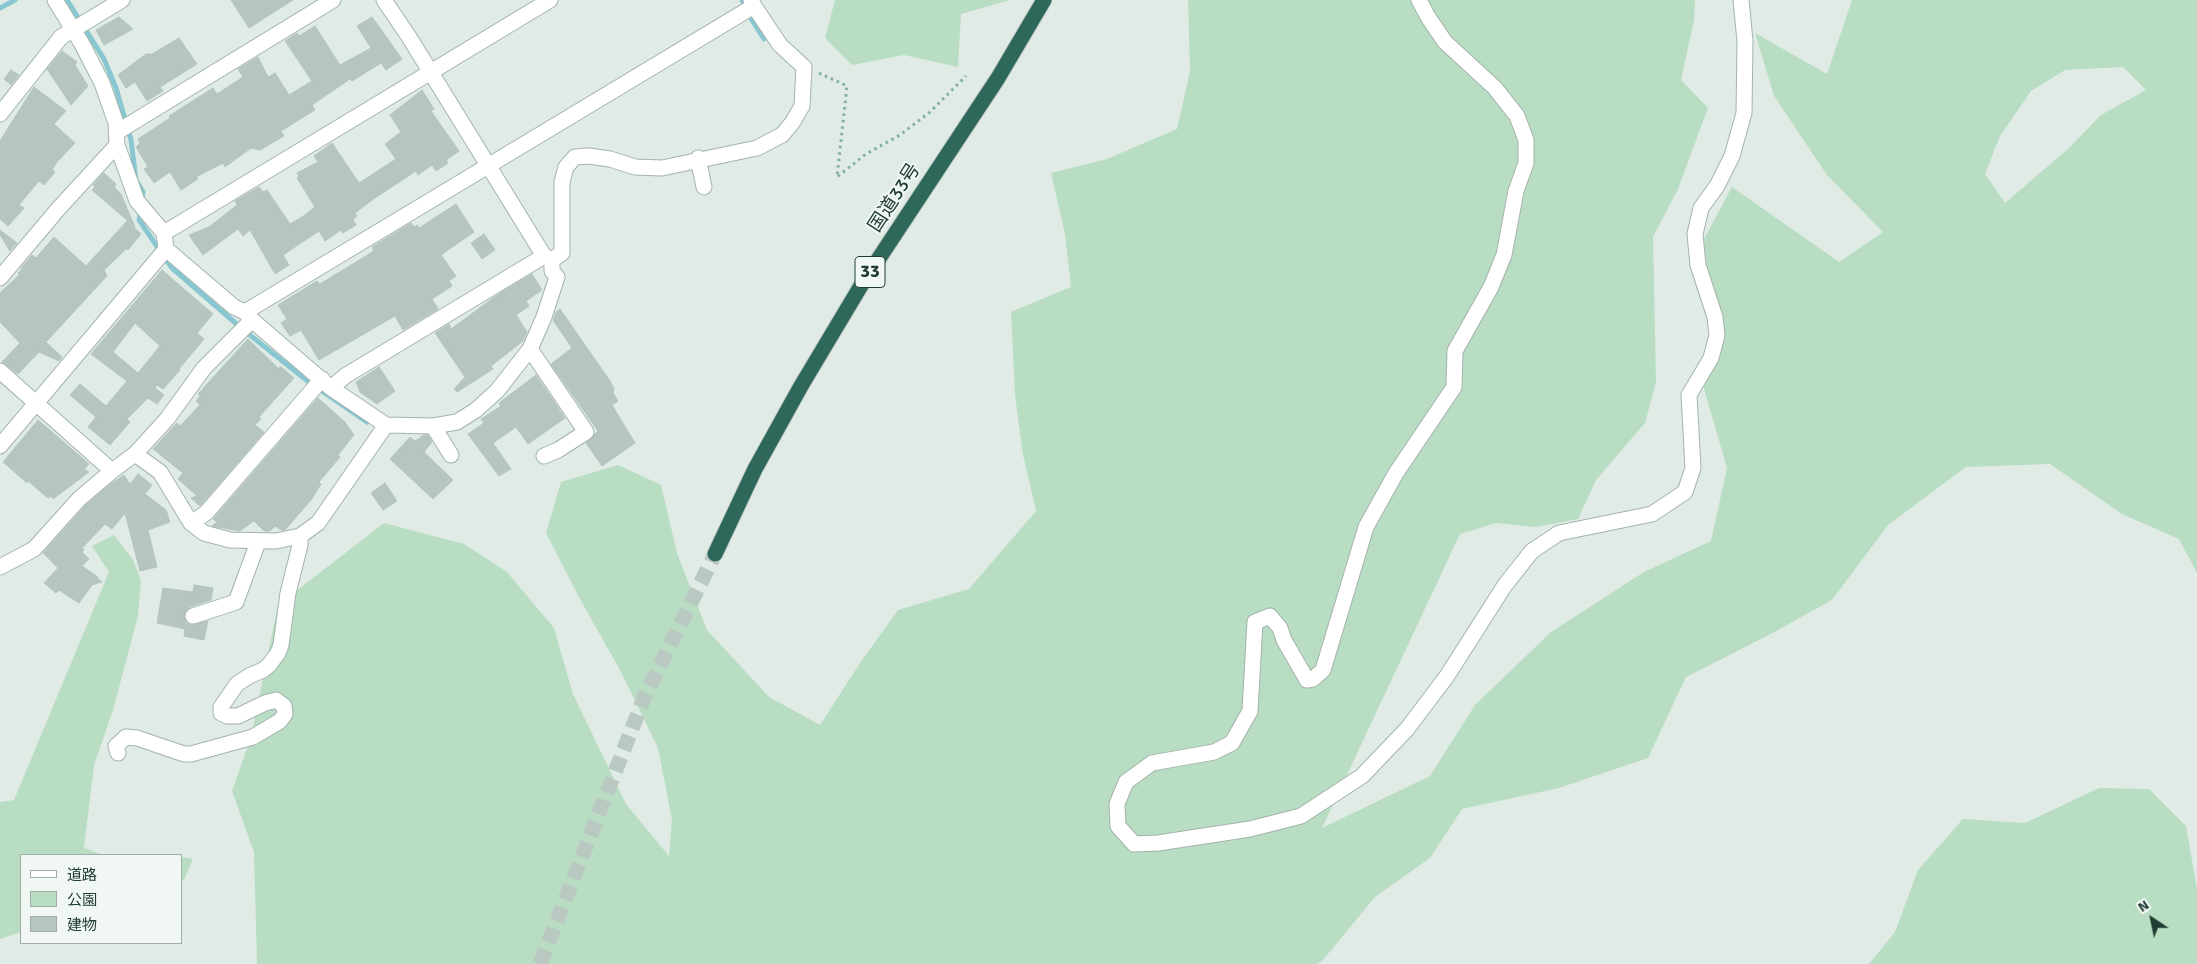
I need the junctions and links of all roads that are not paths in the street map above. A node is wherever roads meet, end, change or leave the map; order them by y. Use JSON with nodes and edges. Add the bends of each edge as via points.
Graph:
{"nodes":[{"id":1,"x":55,"y":0,"type":"edge"},
{"id":2,"x":122,"y":0,"type":"edge"},
{"id":3,"x":333,"y":0,"type":"edge"},
{"id":4,"x":384,"y":0,"type":"edge"},
{"id":5,"x":550,"y":0,"type":"edge"},
{"id":6,"x":1044,"y":0,"type":"edge"},
{"id":7,"x":1419,"y":0,"type":"edge"},
{"id":8,"x":1741,"y":0,"type":"edge"},
{"id":9,"x":752,"y":3,"type":"edge"},
{"id":10,"x":74,"y":29,"type":"junction"},
{"id":11,"x":430,"y":72,"type":"junction"},
{"id":12,"x":0,"y":114,"type":"edge"},
{"id":13,"x":117,"y":139,"type":"junction"},
{"id":14,"x":698,"y":158,"type":"junction"},
{"id":15,"x":487,"y":165,"type":"junction"},
{"id":16,"x":704,"y":187,"type":"dead end"},
{"id":17,"x":164,"y":233,"type":"junction"},
{"id":18,"x":166,"y":249,"type":"junction"},
{"id":19,"x":548,"y":258,"type":"junction"},
{"id":20,"x":0,"y":278,"type":"edge"},
{"id":21,"x":248,"y":316,"type":"junction"},
{"id":22,"x":530,"y":349,"type":"junction"},
{"id":23,"x":0,"y":371,"type":"edge"},
{"id":24,"x":327,"y":384,"type":"junction"},
{"id":25,"x":36,"y":402,"type":"junction"},
{"id":26,"x":386,"y":425,"type":"junction"},
{"id":27,"x":433,"y":426,"type":"junction"},
{"id":28,"x":0,"y":446,"type":"edge"},
{"id":29,"x":135,"y":454,"type":"junction"},
{"id":30,"x":451,"y":455,"type":"dead end"},
{"id":31,"x":544,"y":456,"type":"dead end"},
{"id":32,"x":112,"y":470,"type":"junction"},
{"id":33,"x":190,"y":523,"type":"junction"},
{"id":34,"x":300,"y":536,"type":"junction"},
{"id":35,"x":258,"y":542,"type":"junction"},
{"id":36,"x":715,"y":554,"type":"tunnel mouth"},
{"id":37,"x":0,"y":568,"type":"edge"},
{"id":38,"x":193,"y":616,"type":"dead end"},
{"id":39,"x":118,"y":753,"type":"dead end"}],
"edges":[{"from":1,"to":10,"type":"street"},
{"from":2,"to":10,"type":"street"},
{"from":3,"to":13,"type":"street"},
{"from":4,"to":11,"type":"street"},
{"from":5,"to":11,"type":"street"},
{"from":6,"to":36,"type":"highway","name":"国道33号","number":"33","via":[[998,78],[862,284],[801,386],[755,469]]},
{"from":7,"to":8,"type":"street","via":[[1445,42],[1495,88],[1516,116],[1526,140],[1526,163],[1516,191],[1504,256],[1491,287],[1455,351],[1454,387],[1396,473],[1366,527],[1323,670],[1307,680],[1280,628],[1270,616],[1255,622],[1250,711],[1232,743],[1214,752],[1152,763],[1126,782],[1117,804],[1118,826],[1134,844],[1250,829],[1302,816],[1362,776],[1407,729],[1532,550],[1558,533],[1652,514],[1685,492],[1693,468],[1689,395],[1711,358],[1718,336],[1698,265],[1695,234],[1701,208],[1732,156],[1744,114],[1745,41]]},
{"from":9,"to":14,"type":"street","via":[[780,45],[804,66],[802,106],[782,135],[757,148]]},
{"from":9,"to":15,"type":"street"},
{"from":10,"to":12,"type":"street","via":[[61,37]]},
{"from":10,"to":13,"type":"street","via":[[102,83],[116,123]]},
{"from":11,"to":15,"type":"street"},
{"from":11,"to":17,"type":"street"},
{"from":13,"to":17,"type":"street","via":[[137,201]]},
{"from":13,"to":20,"type":"street"},
{"from":14,"to":16,"type":"street"},
{"from":14,"to":19,"type":"street","via":[[648,169],[589,156],[575,157],[566,167],[562,182],[562,253]]},
{"from":15,"to":19,"type":"street"},
{"from":15,"to":21,"type":"street"},
{"from":17,"to":18,"type":"street"},
{"from":18,"to":21,"type":"street"},
{"from":18,"to":25,"type":"street"},
{"from":19,"to":22,"type":"street","via":[[557,277]]},
{"from":19,"to":24,"type":"street"},
{"from":21,"to":24,"type":"street"},
{"from":21,"to":29,"type":"street","via":[[167,419]]},
{"from":22,"to":27,"type":"street","via":[[498,391],[476,410],[457,422]]},
{"from":22,"to":31,"type":"street","via":[[586,432]]},
{"from":23,"to":25,"type":"street"},
{"from":24,"to":26,"type":"street"},
{"from":24,"to":33,"type":"street","via":[[206,512]]},
{"from":25,"to":28,"type":"street"},
{"from":25,"to":32,"type":"street"},
{"from":26,"to":27,"type":"street"},
{"from":26,"to":34,"type":"street","via":[[318,522]]},
{"from":27,"to":30,"type":"street"},
{"from":29,"to":32,"type":"street"},
{"from":29,"to":33,"type":"street","via":[[160,472]]},
{"from":32,"to":37,"type":"street","via":[[79,499],[34,550]]},
{"from":33,"to":35,"type":"street","via":[[204,533],[230,540]]},
{"from":34,"to":35,"type":"street"},
{"from":34,"to":39,"type":"street","via":[[278,653],[270,665],[237,684],[221,707],[221,713],[226,716],[238,716],[276,700],[284,706],[285,714],[280,721],[253,737],[191,754],[126,737],[116,746]]},
{"from":35,"to":38,"type":"street","via":[[236,602]]}]}
